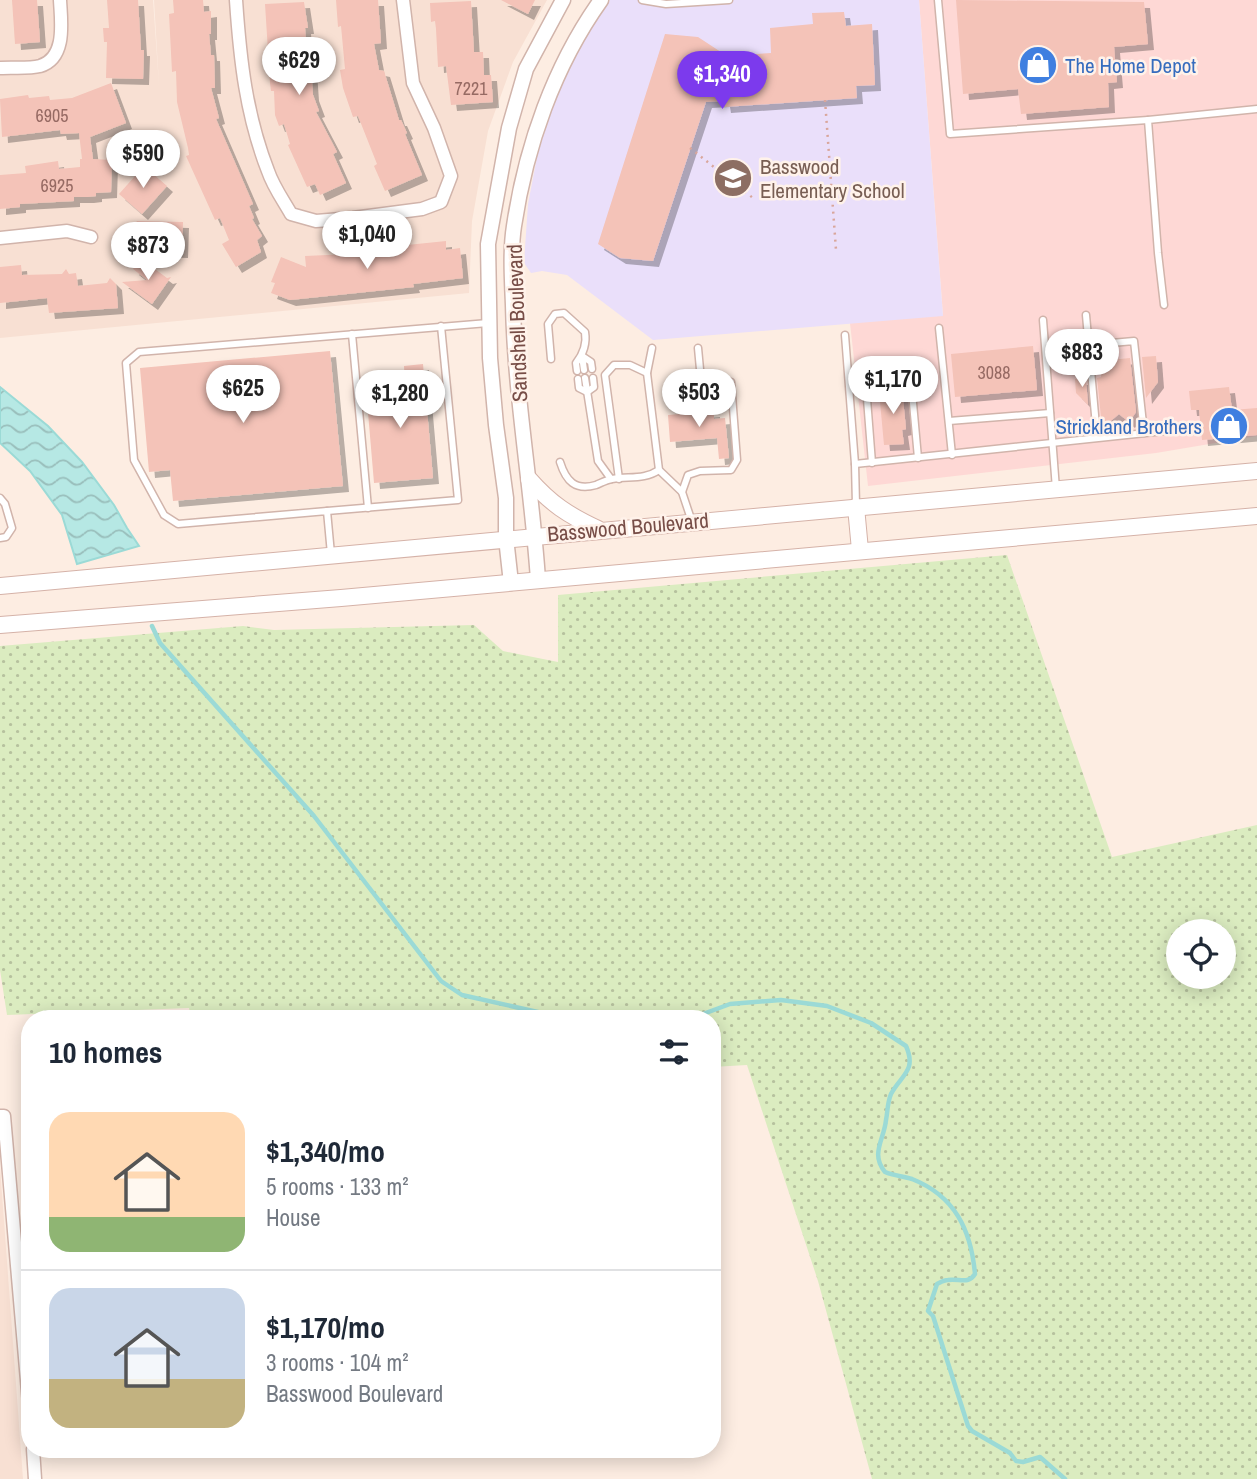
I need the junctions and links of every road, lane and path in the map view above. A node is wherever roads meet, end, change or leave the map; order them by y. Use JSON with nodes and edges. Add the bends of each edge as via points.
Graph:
{"nodes":[{"id":1,"x":60,"y":0,"type":"edge"},
{"id":2,"x":236,"y":0,"type":"edge"},
{"id":3,"x":403,"y":0,"type":"edge"},
{"id":4,"x":563,"y":0,"type":"edge"},
{"id":5,"x":601,"y":0,"type":"edge"},
{"id":6,"x":642,"y":0,"type":"edge"},
{"id":7,"x":729,"y":0,"type":"edge"},
{"id":8,"x":938,"y":0,"type":"edge"},
{"id":9,"x":0,"y":68,"type":"edge"},
{"id":10,"x":825,"y":100,"type":"dead end"},
{"id":11,"x":1257,"y":109,"type":"edge"},
{"id":12,"x":1148,"y":120,"type":"junction"},
{"id":13,"x":690,"y":148,"type":"dead end"},
{"id":14,"x":753,"y":198,"type":"dead end"},
{"id":15,"x":91,"y":237,"type":"dead end"},
{"id":16,"x":0,"y":238,"type":"edge"},
{"id":17,"x":835,"y":250,"type":"dead end"},
{"id":18,"x":1164,"y":306,"type":"dead end"},
{"id":19,"x":1086,"y":315,"type":"dead end"},
{"id":20,"x":1043,"y":320,"type":"dead end"},
{"id":21,"x":489,"y":323,"type":"junction"},
{"id":22,"x":442,"y":326,"type":"junction"},
{"id":23,"x":939,"y":328,"type":"dead end"},
{"id":24,"x":352,"y":334,"type":"junction"},
{"id":25,"x":845,"y":335,"type":"dead end"},
{"id":26,"x":1089,"y":345,"type":"junction"},
{"id":27,"x":652,"y":348,"type":"dead end"},
{"id":28,"x":698,"y":348,"type":"dead end"},
{"id":29,"x":582,"y":356,"type":"junction"},
{"id":30,"x":551,"y":359,"type":"dead end"},
{"id":31,"x":647,"y":373,"type":"junction"},
{"id":32,"x":585,"y":374,"type":"junction"},
{"id":33,"x":1050,"y":413,"type":"junction"},
{"id":34,"x":949,"y":421,"type":"junction"},
{"id":35,"x":1174,"y":430,"type":"dead end"},
{"id":36,"x":1144,"y":433,"type":"junction"},
{"id":37,"x":1097,"y":437,"type":"junction"},
{"id":38,"x":1053,"y":444,"type":"junction"},
{"id":39,"x":952,"y":455,"type":"junction"},
{"id":40,"x":918,"y":458,"type":"junction"},
{"id":41,"x":560,"y":462,"type":"dead end"},
{"id":42,"x":873,"y":463,"type":"junction"},
{"id":43,"x":855,"y":464,"type":"junction"},
{"id":44,"x":659,"y":470,"type":"junction"},
{"id":45,"x":1257,"y":471,"type":"edge"},
{"id":46,"x":611,"y":479,"type":"junction"},
{"id":47,"x":619,"y":479,"type":"junction"},
{"id":48,"x":529,"y":480,"type":"junction"},
{"id":49,"x":1056,"y":489,"type":"junction"},
{"id":50,"x":682,"y":492,"type":"junction"},
{"id":51,"x":0,"y":498,"type":"edge"},
{"id":52,"x":856,"y":507,"type":"junction"},
{"id":53,"x":368,"y":508,"type":"junction"},
{"id":54,"x":327,"y":511,"type":"junction"},
{"id":55,"x":1257,"y":516,"type":"edge"},
{"id":56,"x":692,"y":522,"type":"junction"},
{"id":57,"x":600,"y":530,"type":"junction"},
{"id":58,"x":535,"y":536,"type":"junction"},
{"id":59,"x":0,"y":538,"type":"edge"},
{"id":60,"x":506,"y":538,"type":"junction"},
{"id":61,"x":860,"y":550,"type":"junction"},
{"id":62,"x":331,"y":554,"type":"junction"},
{"id":63,"x":538,"y":580,"type":"junction"},
{"id":64,"x":511,"y":583,"type":"junction"},
{"id":65,"x":0,"y":586,"type":"edge"},
{"id":66,"x":0,"y":625,"type":"edge"},
{"id":67,"x":2,"y":1116,"type":"edge"},
{"id":68,"x":21,"y":1319,"type":"edge"},
{"id":69,"x":34,"y":1458,"type":"edge"},
{"id":70,"x":35,"y":1479,"type":"edge"}],
"edges":[{"from":1,"to":9,"type":"street","via":[[61,35],[50,61],[40,66]]},
{"from":2,"to":3,"type":"street","via":[[241,74],[268,174],[290,214],[316,221],[422,209],[441,202],[451,176],[414,83]]},
{"from":4,"to":21,"type":"street","name":"Sandshell Boulevard","via":[[526,69],[509,128],[488,244]]},
{"from":5,"to":48,"type":"street","name":"Sandshell Boulevard","via":[[544,105],[513,228],[514,354]]},
{"from":6,"to":7,"type":"lane","via":[[666,4]]},
{"from":8,"to":12,"type":"lane","via":[[950,134]]},
{"from":10,"to":17,"type":"path"},
{"from":11,"to":12,"type":"lane"},
{"from":12,"to":18,"type":"lane"},
{"from":13,"to":14,"type":"path"},
{"from":15,"to":16,"type":"street","via":[[67,231]]},
{"from":19,"to":26,"type":"lane"},
{"from":20,"to":33,"type":"lane"},
{"from":21,"to":22,"type":"lane"},
{"from":21,"to":60,"type":"street","name":"Sandshell Boulevard"},
{"from":22,"to":24,"type":"lane"},
{"from":22,"to":53,"type":"lane","via":[[458,500]]},
{"from":23,"to":34,"type":"lane"},
{"from":24,"to":53,"type":"lane"},
{"from":24,"to":54,"type":"lane","via":[[139,352],[126,363],[134,460],[164,515],[178,524]]},
{"from":25,"to":43,"type":"lane"},
{"from":26,"to":36,"type":"lane","via":[[1134,341]]},
{"from":26,"to":37,"type":"lane"},
{"from":27,"to":31,"type":"lane"},
{"from":28,"to":50,"type":"lane","via":[[701,380],[731,382],[737,460],[731,470],[688,475]]},
{"from":29,"to":30,"type":"lane","via":[[585,332],[564,313],[555,314],[548,324]]},
{"from":29,"to":32,"type":"lane","via":[[576,363]]},
{"from":29,"to":32,"type":"lane","via":[[591,362]]},
{"from":31,"to":44,"type":"lane"},
{"from":31,"to":47,"type":"lane","via":[[630,365],[614,365],[605,375]]},
{"from":32,"to":46,"type":"lane","via":[[598,461]]},
{"from":33,"to":34,"type":"lane"},
{"from":33,"to":38,"type":"lane"},
{"from":34,"to":39,"type":"lane"},
{"from":35,"to":36,"type":"lane"},
{"from":36,"to":37,"type":"lane"},
{"from":37,"to":38,"type":"lane"},
{"from":38,"to":39,"type":"lane"},
{"from":38,"to":49,"type":"lane"},
{"from":39,"to":40,"type":"lane"},
{"from":40,"to":42,"type":"lane"},
{"from":40,"to":42,"type":"lane","via":[[911,380],[895,368],[876,370],[866,386]]},
{"from":41,"to":46,"type":"lane","via":[[564,477],[573,484],[596,485]]},
{"from":42,"to":43,"type":"lane"},
{"from":43,"to":52,"type":"lane"},
{"from":44,"to":47,"type":"lane","via":[[650,476]]},
{"from":44,"to":50,"type":"lane"},
{"from":45,"to":49,"type":"main road","name":"Basswood Boulevard"},
{"from":46,"to":47,"type":"lane"},
{"from":48,"to":57,"type":"main road","via":[[547,500]]},
{"from":48,"to":58,"type":"street","name":"Sandshell Boulevard"},
{"from":49,"to":52,"type":"main road","name":"Basswood Boulevard"},
{"from":50,"to":56,"type":"lane"},
{"from":51,"to":59,"type":"lane","via":[[12,528]]},
{"from":52,"to":56,"type":"main road","name":"Basswood Boulevard"},
{"from":52,"to":61,"type":"main road"},
{"from":53,"to":54,"type":"lane"},
{"from":54,"to":62,"type":"lane"},
{"from":55,"to":61,"type":"main road","name":"Basswood Boulevard"},
{"from":56,"to":57,"type":"main road","name":"Basswood Boulevard"},
{"from":57,"to":58,"type":"main road","name":"Basswood Boulevard"},
{"from":58,"to":60,"type":"main road","name":"Basswood Boulevard"},
{"from":58,"to":63,"type":"street","name":"Sandshell Boulevard"},
{"from":60,"to":62,"type":"main road","name":"Basswood Boulevard"},
{"from":60,"to":64,"type":"street","name":"Sandshell Boulevard"},
{"from":61,"to":63,"type":"main road","name":"Basswood Boulevard"},
{"from":62,"to":65,"type":"main road","name":"Basswood Boulevard"},
{"from":63,"to":64,"type":"main road","name":"Basswood Boulevard"},
{"from":64,"to":66,"type":"main road","name":"Basswood Boulevard"},
{"from":67,"to":68,"type":"street"},
{"from":69,"to":70,"type":"street"}]}
